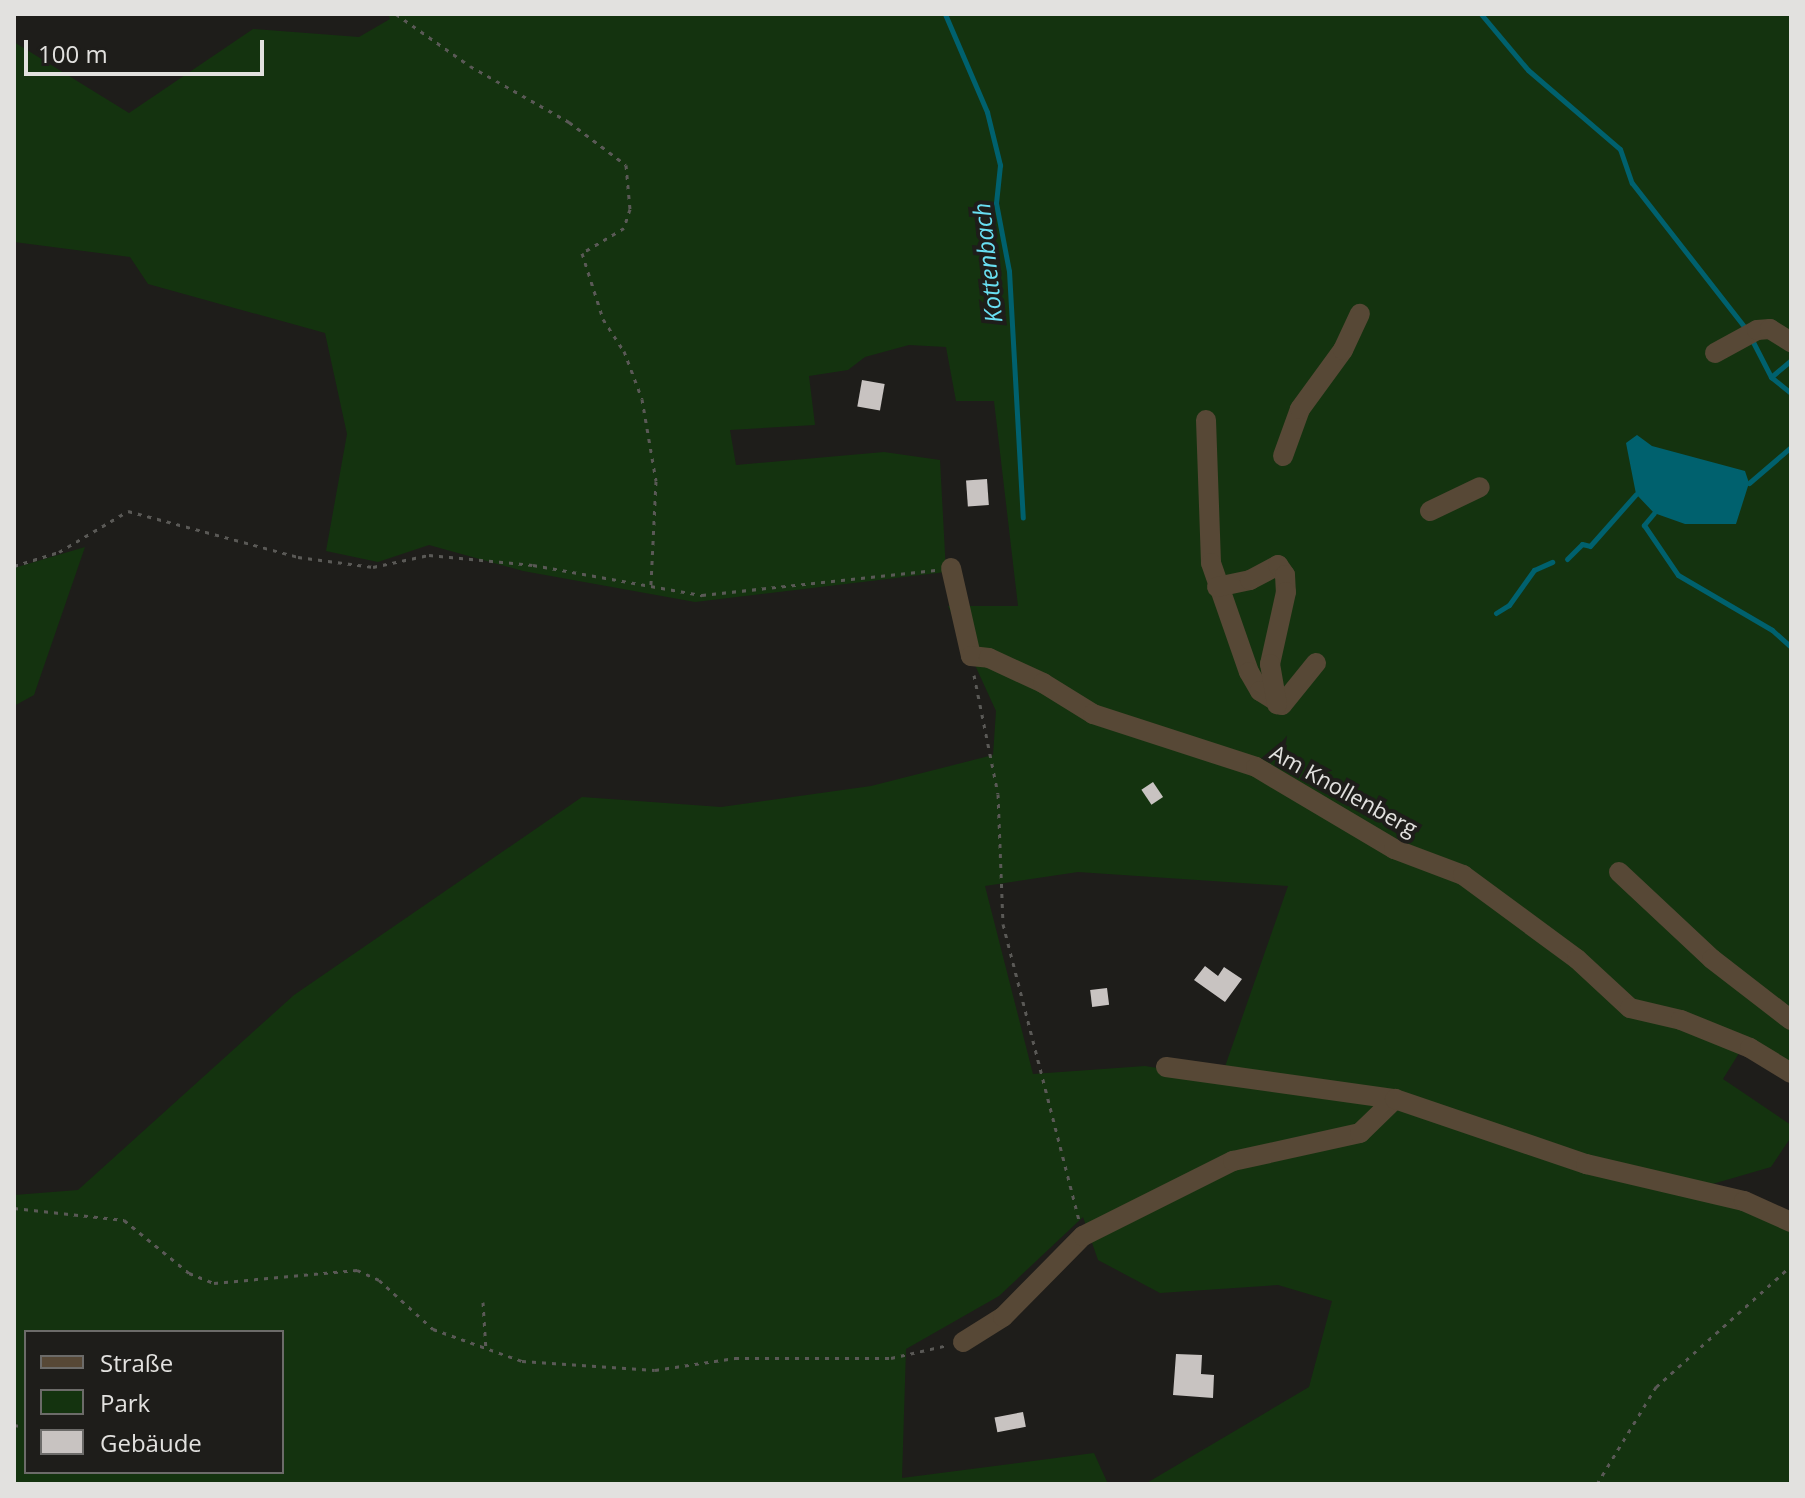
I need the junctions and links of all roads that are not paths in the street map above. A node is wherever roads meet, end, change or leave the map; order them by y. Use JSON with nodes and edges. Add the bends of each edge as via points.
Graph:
{"nodes":[{"id":1,"x":1360,"y":314,"type":"dead end"},
{"id":2,"x":1791,"y":342,"type":"edge"},
{"id":3,"x":1715,"y":353,"type":"dead end"},
{"id":4,"x":1206,"y":420,"type":"dead end"},
{"id":5,"x":1283,"y":456,"type":"dead end"},
{"id":6,"x":1480,"y":487,"type":"dead end"},
{"id":7,"x":1430,"y":511,"type":"dead end"},
{"id":8,"x":951,"y":568,"type":"road end"},
{"id":9,"x":1217,"y":587,"type":"junction"},
{"id":10,"x":1316,"y":663,"type":"dead end"},
{"id":11,"x":1277,"y":704,"type":"junction"},
{"id":12,"x":1619,"y":872,"type":"dead end"},
{"id":13,"x":1791,"y":1020,"type":"edge"},
{"id":14,"x":1166,"y":1067,"type":"dead end"},
{"id":15,"x":1791,"y":1073,"type":"edge"},
{"id":16,"x":1395,"y":1099,"type":"junction"},
{"id":17,"x":1791,"y":1222,"type":"edge"},
{"id":18,"x":963,"y":1342,"type":"road end"}],
"edges":[{"from":1,"to":5,"type":"lane","via":[[1343,350],[1300,409]]},
{"from":2,"to":3,"type":"lane","via":[[1770,329],[1757,330]]},
{"from":4,"to":9,"type":"lane","via":[[1207,525]]},
{"from":6,"to":7,"type":"lane"},
{"from":8,"to":15,"type":"lane","name":"Am Knollenberg","via":[[971,656],[989,658],[1043,683],[1093,714],[1256,767],[1394,849],[1463,875],[1577,959],[1630,1008],[1750,1048]]},
{"from":9,"to":11,"type":"lane","via":[[1249,672],[1260,691]]},
{"from":9,"to":11,"type":"lane","via":[[1250,580],[1278,565],[1285,575],[1270,664]]},
{"from":10,"to":11,"type":"lane","via":[[1289,699]]},
{"from":12,"to":13,"type":"lane","via":[[1712,959]]},
{"from":14,"to":16,"type":"lane"},
{"from":16,"to":17,"type":"lane","via":[[1586,1164],[1744,1201]]},
{"from":16,"to":18,"type":"lane","via":[[1360,1133],[1233,1161],[1083,1236],[1003,1317]]}]}
